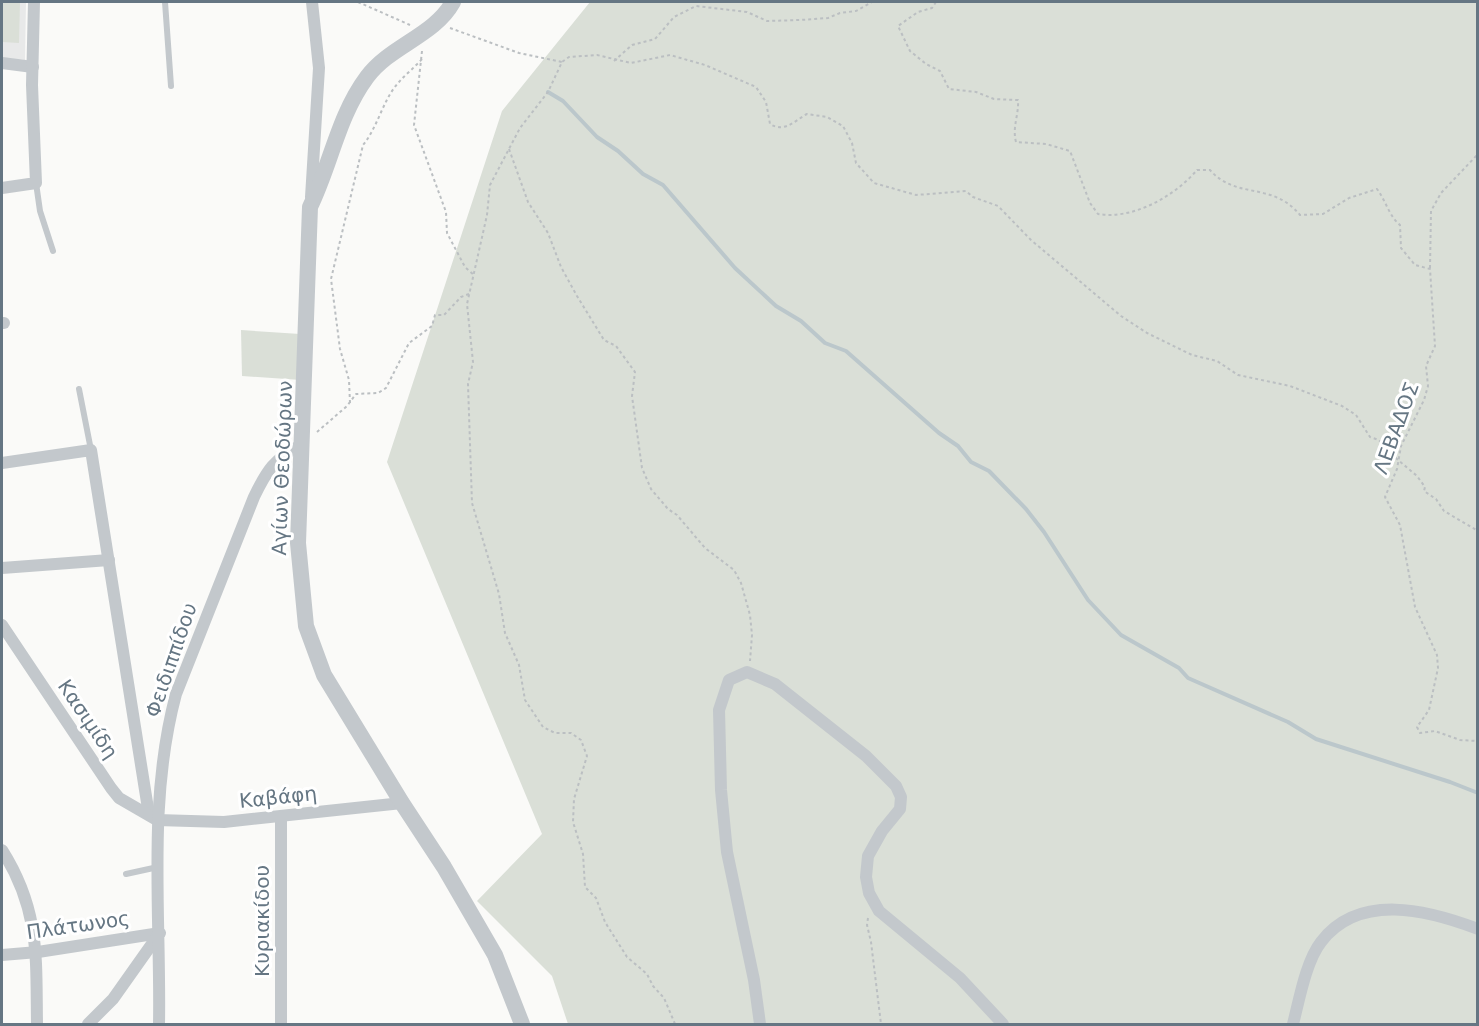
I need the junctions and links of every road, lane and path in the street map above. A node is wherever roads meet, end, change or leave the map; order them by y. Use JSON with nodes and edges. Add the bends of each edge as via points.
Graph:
{"nodes":[{"id":1,"x":34,"y":2,"type":"edge"},
{"id":2,"x":165,"y":2,"type":"edge"},
{"id":3,"x":312,"y":2,"type":"edge"},
{"id":4,"x":358,"y":2,"type":"edge"},
{"id":5,"x":453,"y":2,"type":"edge"},
{"id":6,"x":872,"y":2,"type":"edge"},
{"id":7,"x":936,"y":2,"type":"edge"},
{"id":8,"x":437,"y":22,"type":"junction"},
{"id":9,"x":419,"y":35,"type":"junction"},
{"id":10,"x":423,"y":58,"type":"junction"},
{"id":11,"x":614,"y":61,"type":"junction"},
{"id":12,"x":561,"y":62,"type":"junction"},
{"id":13,"x":2,"y":63,"type":"edge"},
{"id":14,"x":33,"y":67,"type":"junction"},
{"id":15,"x":171,"y":86,"type":"dead end"},
{"id":16,"x":508,"y":149,"type":"junction"},
{"id":17,"x":1478,"y":154,"type":"edge"},
{"id":18,"x":36,"y":183,"type":"junction"},
{"id":19,"x":2,"y":188,"type":"edge"},
{"id":20,"x":310,"y":207,"type":"junction"},
{"id":21,"x":53,"y":251,"type":"dead end"},
{"id":22,"x":1430,"y":268,"type":"junction"},
{"id":23,"x":474,"y":275,"type":"junction"},
{"id":24,"x":470,"y":294,"type":"junction"},
{"id":25,"x":79,"y":389,"type":"dead end"},
{"id":26,"x":350,"y":403,"type":"junction"},
{"id":27,"x":301,"y":442,"type":"junction"},
{"id":28,"x":91,"y":450,"type":"junction"},
{"id":29,"x":1398,"y":460,"type":"junction"},
{"id":30,"x":2,"y":463,"type":"edge"},
{"id":31,"x":1478,"y":531,"type":"edge"},
{"id":32,"x":109,"y":560,"type":"junction"},
{"id":33,"x":2,"y":568,"type":"edge"},
{"id":34,"x":2,"y":625,"type":"edge"},
{"id":35,"x":747,"y":672,"type":"junction"},
{"id":36,"x":1478,"y":741,"type":"edge"},
{"id":37,"x":402,"y":803,"type":"junction"},
{"id":38,"x":281,"y":817,"type":"junction"},
{"id":39,"x":153,"y":818,"type":"junction"},
{"id":40,"x":2,"y":850,"type":"edge"},
{"id":41,"x":158,"y":867,"type":"junction"},
{"id":42,"x":126,"y":874,"type":"dead end"},
{"id":43,"x":872,"y":899,"type":"junction"},
{"id":44,"x":1478,"y":929,"type":"edge"},
{"id":45,"x":160,"y":933,"type":"junction"},
{"id":46,"x":38,"y":952,"type":"junction"},
{"id":47,"x":2,"y":955,"type":"edge"},
{"id":48,"x":37,"y":1024,"type":"edge"},
{"id":49,"x":88,"y":1024,"type":"edge"},
{"id":50,"x":159,"y":1024,"type":"edge"},
{"id":51,"x":282,"y":1024,"type":"edge"},
{"id":52,"x":522,"y":1024,"type":"edge"},
{"id":53,"x":675,"y":1024,"type":"edge"},
{"id":54,"x":760,"y":1024,"type":"edge"},
{"id":55,"x":880,"y":1024,"type":"edge"},
{"id":56,"x":1003,"y":1024,"type":"edge"},
{"id":57,"x":1293,"y":1024,"type":"edge"}],
"edges":[{"from":1,"to":14,"type":"street"},
{"from":2,"to":15,"type":"lane"},
{"from":3,"to":20,"type":"street","name":"Αγίων Θεοδώρων","via":[[319,68]]},
{"from":4,"to":9,"type":"path","via":[[411,25]]},
{"from":5,"to":8,"type":"street"},
{"from":6,"to":11,"type":"path","via":[[828,18],[767,21],[747,12],[696,6],[674,16],[655,39],[632,45]]},
{"from":7,"to":22,"type":"path","via":[[898,26],[910,51],[940,71],[949,89],[1018,100],[1016,142],[1070,151],[1098,214],[1113,216],[1149,205],[1197,170],[1210,170],[1218,180],[1240,188],[1278,195],[1300,214],[1310,216],[1323,214],[1349,198],[1377,189],[1400,225],[1401,248],[1415,266]]},
{"from":8,"to":9,"type":"street"},
{"from":8,"to":12,"type":"path","via":[[519,53]]},
{"from":9,"to":10,"type":"path"},
{"from":9,"to":20,"type":"street","via":[[394,50],[368,76],[342,119]]},
{"from":10,"to":23,"type":"path","via":[[418,69],[414,125],[446,212],[447,233],[465,267]]},
{"from":10,"to":26,"type":"path","via":[[398,82],[363,145],[336,251],[332,279],[334,315],[350,380]]},
{"from":11,"to":12,"type":"path","via":[[597,55],[569,57]]},
{"from":11,"to":29,"type":"path","via":[[631,63],[670,55],[705,65],[756,87],[775,128],[785,128],[807,114],[827,117],[843,126],[856,163],[874,183],[916,195],[966,191],[998,206],[1031,240],[1134,326],[1192,355],[1216,361],[1238,375],[1290,386],[1342,406],[1356,415],[1370,437],[1380,440]]},
{"from":12,"to":16,"type":"path","via":[[548,92]]},
{"from":13,"to":14,"type":"street"},
{"from":14,"to":18,"type":"street"},
{"from":16,"to":23,"type":"path","via":[[490,185]]},
{"from":16,"to":35,"type":"path","via":[[528,202],[551,239],[577,296],[604,340],[616,346],[635,372],[632,396],[637,444],[651,489],[705,548],[734,570],[741,583],[752,635]]},
{"from":17,"to":22,"type":"path","name":"ΛΕΒΑΔΟΣ","via":[[1440,194],[1431,211]]},
{"from":18,"to":19,"type":"street"},
{"from":18,"to":21,"type":"lane"},
{"from":20,"to":27,"type":"street","name":"Αγίων Θεοδώρων"},
{"from":22,"to":29,"type":"path","name":"ΛΕΒΑΔΟΣ","via":[[1436,346],[1426,366],[1428,386],[1424,400]]},
{"from":23,"to":24,"type":"path"},
{"from":24,"to":26,"type":"path","via":[[461,297],[444,315],[435,315],[432,326],[409,343],[386,388],[378,393],[356,394]]},
{"from":24,"to":53,"type":"path","via":[[467,304],[473,362],[468,384],[472,503],[505,633],[519,665],[525,700],[538,722],[555,733],[572,733],[583,744],[587,756],[574,799],[573,822],[584,862],[585,887],[596,898],[605,922],[627,957],[647,974],[664,998]]},
{"from":25,"to":28,"type":"lane"},
{"from":26,"to":27,"type":"path"},
{"from":27,"to":37,"type":"street","name":"Αγίων Θεοδώρων","via":[[298,543],[306,626],[324,675]]},
{"from":27,"to":39,"type":"street","name":"Φειδιππίδου","via":[[267,470],[234,545],[176,694]]},
{"from":28,"to":30,"type":"street"},
{"from":28,"to":32,"type":"street"},
{"from":29,"to":31,"type":"path","via":[[1417,476],[1424,491],[1436,498],[1444,511]]},
{"from":29,"to":36,"type":"path","name":"ΛΕΒΑΔΟΣ","via":[[1385,497],[1400,525],[1415,607],[1437,655],[1438,668],[1429,710],[1417,727],[1420,733],[1436,731],[1460,740]]},
{"from":32,"to":33,"type":"street"},
{"from":32,"to":39,"type":"street"},
{"from":34,"to":39,"type":"street","name":"Κασιμίδη","via":[[111,788],[119,798]]},
{"from":35,"to":43,"type":"street","via":[[775,684],[866,756],[896,786],[901,797],[900,809],[868,856],[866,876]]},
{"from":35,"to":54,"type":"street","via":[[729,680],[719,710],[718,741],[727,852]]},
{"from":37,"to":38,"type":"street","name":"Καβάφη"},
{"from":37,"to":52,"type":"street","name":"Αγίων Θεοδώρων","via":[[495,954]]},
{"from":38,"to":39,"type":"street","name":"Καβάφη","via":[[224,822]]},
{"from":38,"to":51,"type":"street","name":"Κυριακίδου"},
{"from":39,"to":41,"type":"street","name":"Φειδιππίδου"},
{"from":40,"to":46,"type":"street","via":[[27,902]]},
{"from":41,"to":42,"type":"lane"},
{"from":41,"to":45,"type":"street","name":"Φειδιππίδου"},
{"from":43,"to":55,"type":"path","via":[[867,925]]},
{"from":43,"to":56,"type":"street","via":[[879,911],[960,978]]},
{"from":44,"to":57,"type":"street","via":[[1442,915],[1405,908],[1341,921],[1320,943],[1305,978]]},
{"from":45,"to":46,"type":"street","name":"Πλάτωνος"},
{"from":45,"to":49,"type":"street","via":[[113,999]]},
{"from":45,"to":50,"type":"street","name":"Φειδιππίδου"},
{"from":46,"to":47,"type":"street","name":"Πλάτωνος"},
{"from":46,"to":48,"type":"street"}]}
